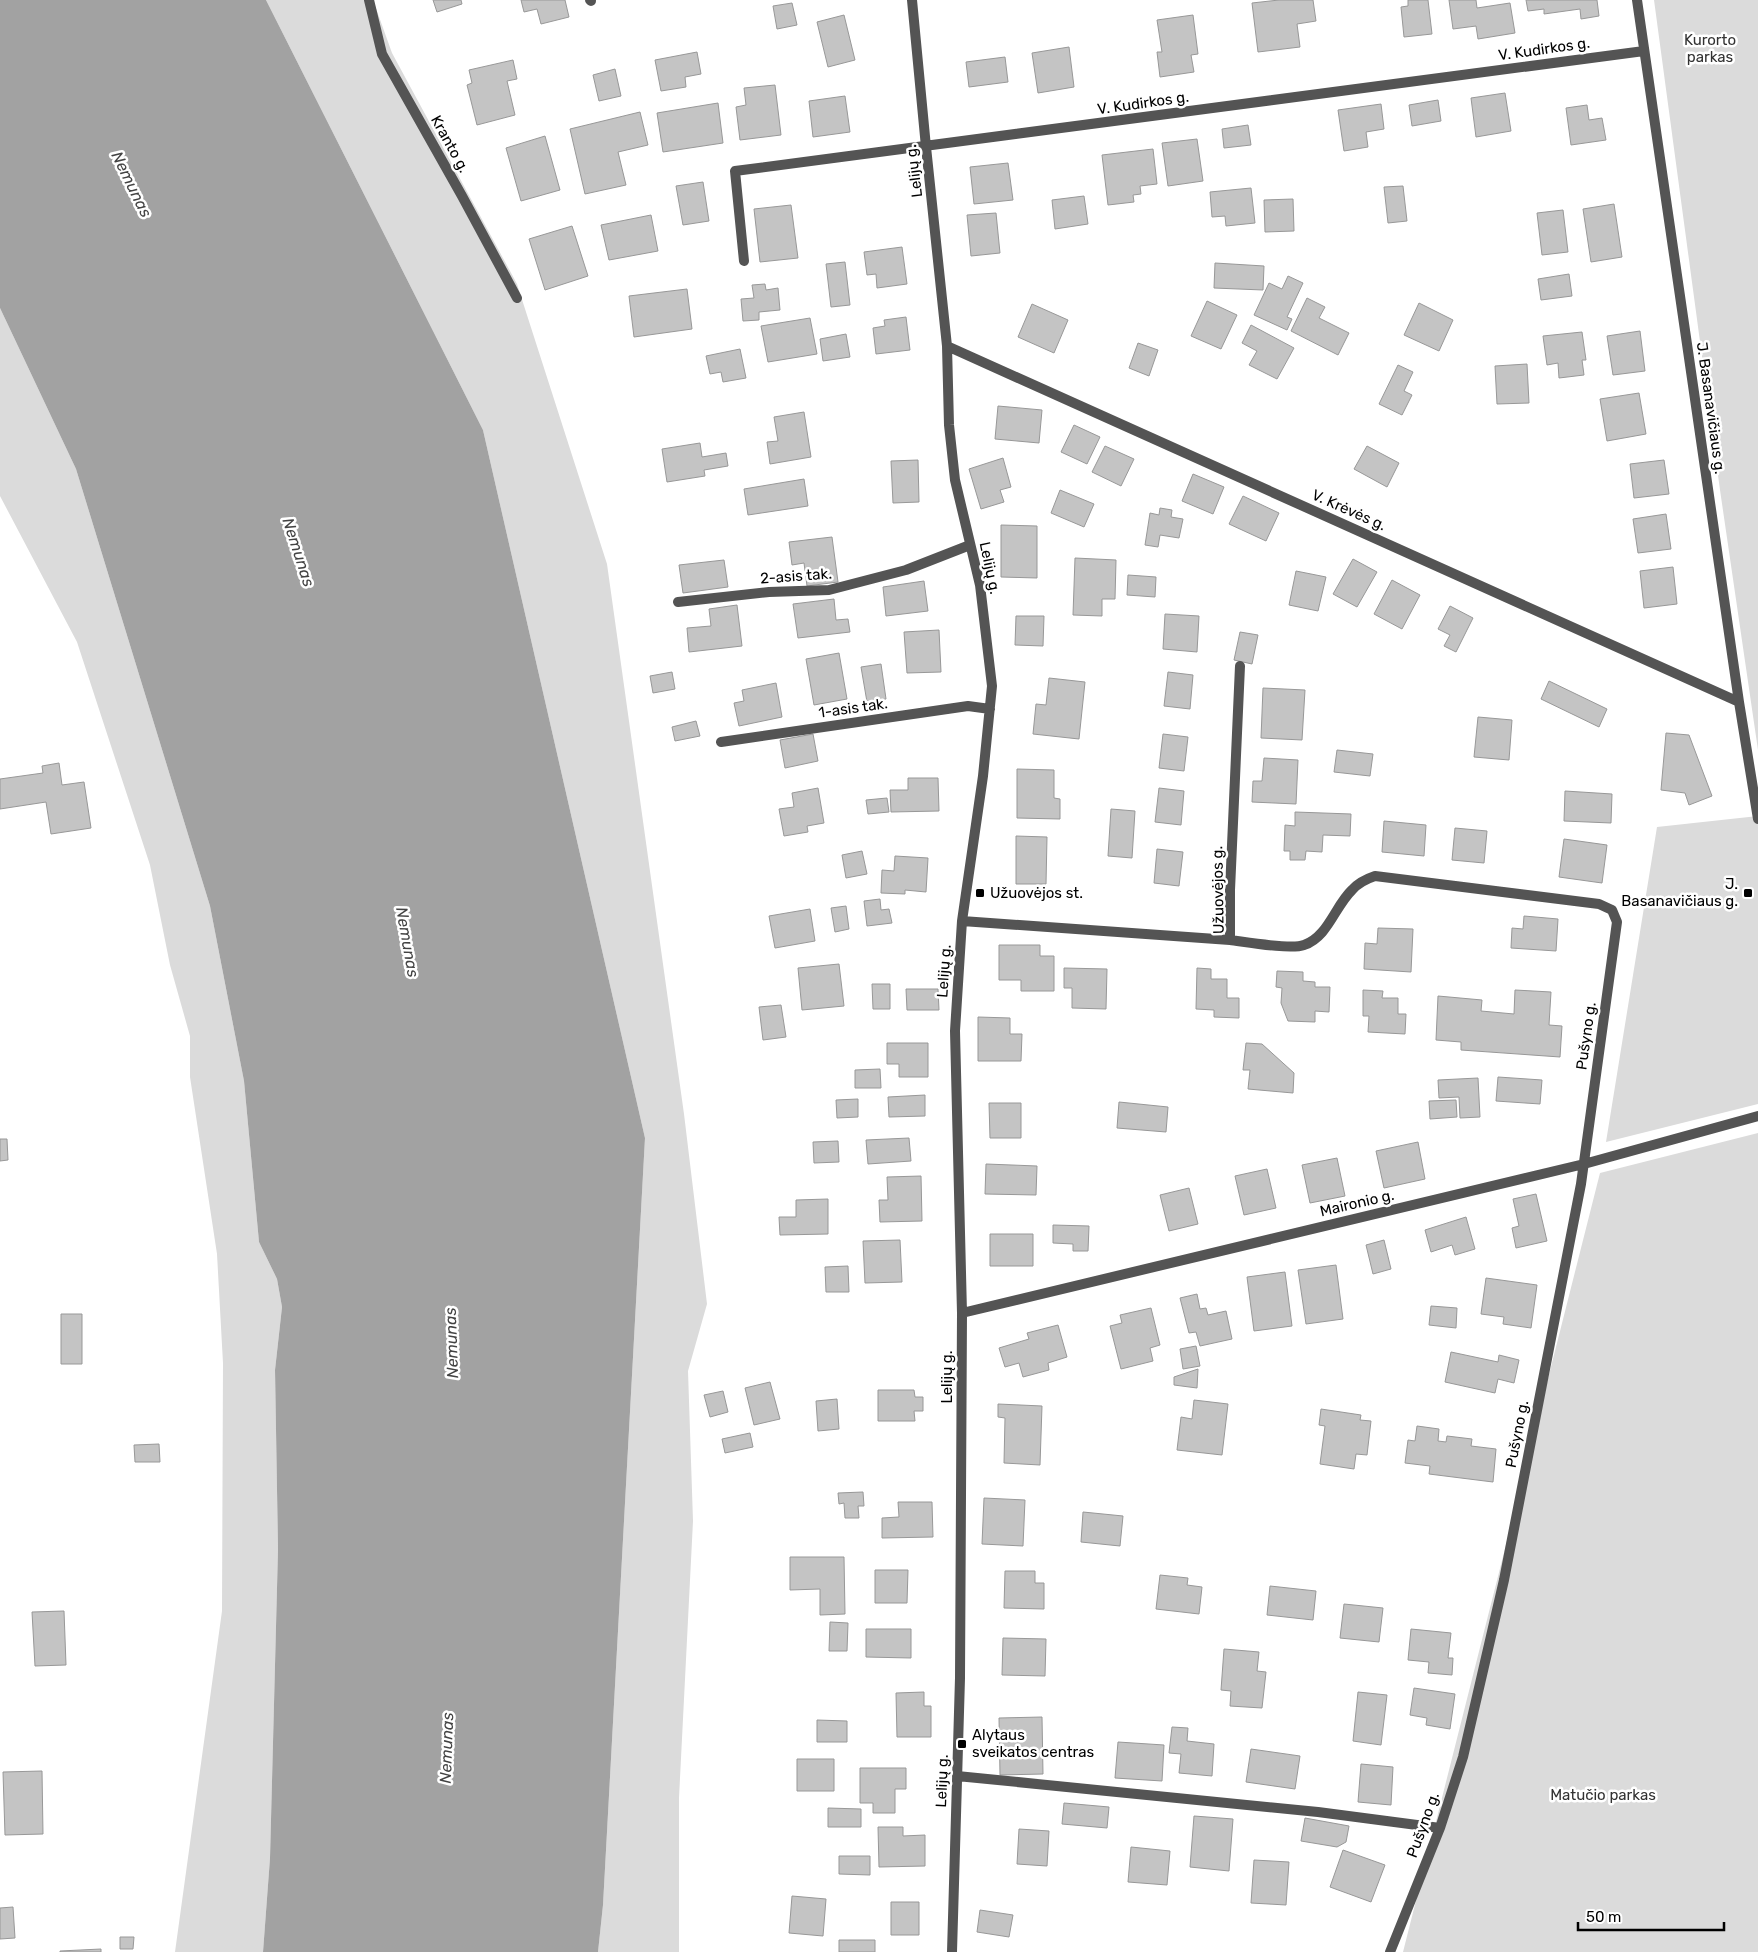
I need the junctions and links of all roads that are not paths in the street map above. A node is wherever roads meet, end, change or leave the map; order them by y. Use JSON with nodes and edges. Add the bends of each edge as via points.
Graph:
{"nodes":[{"id":1,"x":369,"y":0,"type":"edge"},
{"id":2,"x":912,"y":0,"type":"edge"},
{"id":3,"x":1637,"y":0,"type":"edge"},
{"id":4,"x":1644,"y":51,"type":"junction"},
{"id":5,"x":926,"y":147,"type":"junction"},
{"id":6,"x":744,"y":261,"type":"dead end"},
{"id":7,"x":517,"y":298,"type":"dead end"},
{"id":8,"x":947,"y":346,"type":"junction"},
{"id":9,"x":970,"y":545,"type":"junction"},
{"id":10,"x":678,"y":602,"type":"dead end"},
{"id":11,"x":1240,"y":666,"type":"dead end"},
{"id":12,"x":1739,"y":702,"type":"junction"},
{"id":13,"x":990,"y":709,"type":"junction"},
{"id":14,"x":721,"y":742,"type":"dead end"},
{"id":15,"x":1758,"y":819,"type":"edge"},
{"id":16,"x":1612,"y":910,"type":"joint"},
{"id":17,"x":962,"y":920,"type":"junction"},
{"id":18,"x":1230,"y":940,"type":"junction"},
{"id":19,"x":1758,"y":1116,"type":"edge"},
{"id":20,"x":1584,"y":1164,"type":"junction"},
{"id":21,"x":962,"y":1313,"type":"junction"},
{"id":22,"x":957,"y":1776,"type":"junction"},
{"id":23,"x":1440,"y":1828,"type":"junction"},
{"id":24,"x":952,"y":1952,"type":"edge"},
{"id":25,"x":1390,"y":1952,"type":"edge"}],
"edges":[{"from":1,"to":7,"type":"street","name":"Kranto g.","via":[[382,54]]},
{"from":2,"to":5,"type":"street","name":"Lelijų g."},
{"from":3,"to":4,"type":"street","name":"J. Basanavičiaus g."},
{"from":4,"to":5,"type":"street","name":"V. Kudirkos g."},
{"from":4,"to":12,"type":"street","name":"J. Basanavičiaus g."},
{"from":5,"to":6,"type":"street","name":"V. Kudirkos g.","via":[[735,171]]},
{"from":5,"to":8,"type":"street","name":"Lelijų g."},
{"from":8,"to":9,"type":"street","name":"Lelijų g.","via":[[949,425],[955,480]]},
{"from":8,"to":12,"type":"street","name":"V. Krėvės g."},
{"from":9,"to":10,"type":"street","name":"2-asis tak.","via":[[906,570],[828,590],[769,592]]},
{"from":9,"to":13,"type":"street","name":"Lelijų g.","via":[[980,585],[992,686]]},
{"from":11,"to":18,"type":"street","name":"Užuovėjos g."},
{"from":12,"to":15,"type":"street","name":"J. Basanavičiaus g."},
{"from":13,"to":14,"type":"street","name":"1-asis tak.","via":[[968,706]]},
{"from":13,"to":17,"type":"street","name":"Lelijų g."},
{"from":16,"to":18,"type":"street","name":"Užuovėjos g.","via":[[1599,904],[1375,876],[1363,880],[1351,890],[1316,939],[1303,946]]},
{"from":16,"to":20,"type":"street","name":"Pušyno g.","via":[[1617,922]]},
{"from":17,"to":18,"type":"street"},
{"from":17,"to":21,"type":"street","name":"Lelijų g.","via":[[955,1031]]},
{"from":19,"to":20,"type":"street","name":"Maironio g."},
{"from":20,"to":21,"type":"street","name":"Maironio g."},
{"from":20,"to":23,"type":"street","name":"Pušyno g.","via":[[1504,1580],[1463,1757]]},
{"from":21,"to":22,"type":"street","name":"Lelijų g."},
{"from":22,"to":23,"type":"street","via":[[1318,1812]]},
{"from":22,"to":24,"type":"street","name":"Lelijų g."},
{"from":23,"to":25,"type":"street","name":"Pušyno g."}]}
